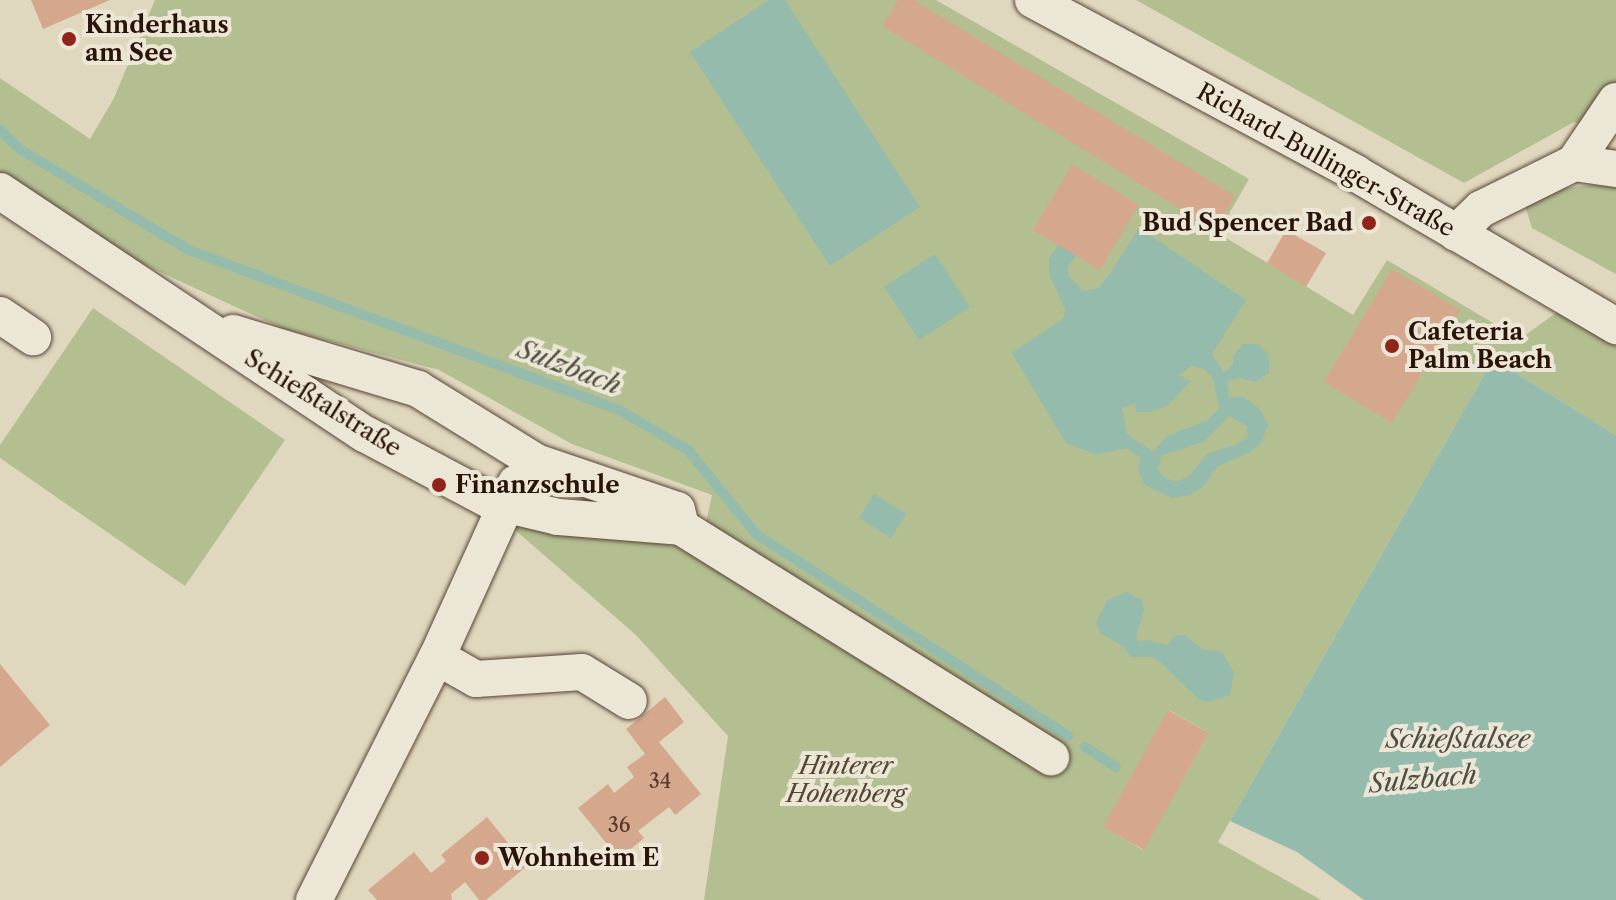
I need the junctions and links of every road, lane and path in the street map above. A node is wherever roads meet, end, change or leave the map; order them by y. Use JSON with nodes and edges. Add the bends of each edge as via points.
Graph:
{"nodes":[{"id":1,"x":1033,"y":0,"type":"edge"},
{"id":2,"x":1616,"y":101,"type":"edge"},
{"id":3,"x":1574,"y":163,"type":"junction"},
{"id":4,"x":1616,"y":169,"type":"edge"},
{"id":5,"x":0,"y":191,"type":"edge"},
{"id":6,"x":1456,"y":233,"type":"junction"},
{"id":7,"x":0,"y":315,"type":"edge"},
{"id":8,"x":196,"y":322,"type":"junction"},
{"id":9,"x":1616,"y":326,"type":"edge"},
{"id":10,"x":33,"y":337,"type":"dead end"},
{"id":11,"x":527,"y":456,"type":"junction"},
{"id":12,"x":507,"y":505,"type":"junction"},
{"id":13,"x":681,"y":527,"type":"junction"},
{"id":14,"x":437,"y":657,"type":"junction"},
{"id":15,"x":629,"y":701,"type":"dead end"},
{"id":16,"x":1051,"y":757,"type":"dead end"},
{"id":17,"x":314,"y":900,"type":"edge"}],
"edges":[{"from":1,"to":6,"type":"street","name":"Richard-Bullinger-Straße"},
{"from":2,"to":3,"type":"street"},
{"from":3,"to":4,"type":"street"},
{"from":3,"to":6,"type":"street","via":[[1481,209]]},
{"from":5,"to":8,"type":"street","name":"Schießtalstraße"},
{"from":6,"to":9,"type":"street","name":"Richard-Bullinger-Straße"},
{"from":7,"to":10,"type":"street"},
{"from":8,"to":11,"type":"street","via":[[418,389]]},
{"from":8,"to":12,"type":"street","name":"Schießtalstraße","via":[[365,434]]},
{"from":11,"to":12,"type":"street"},
{"from":11,"to":13,"type":"street","via":[[677,510]]},
{"from":12,"to":13,"type":"street","name":"Schießtalstraße","via":[[558,517]]},
{"from":12,"to":14,"type":"street"},
{"from":13,"to":16,"type":"street"},
{"from":14,"to":15,"type":"street","via":[[476,679],[582,672]]},
{"from":14,"to":17,"type":"street"}]}
